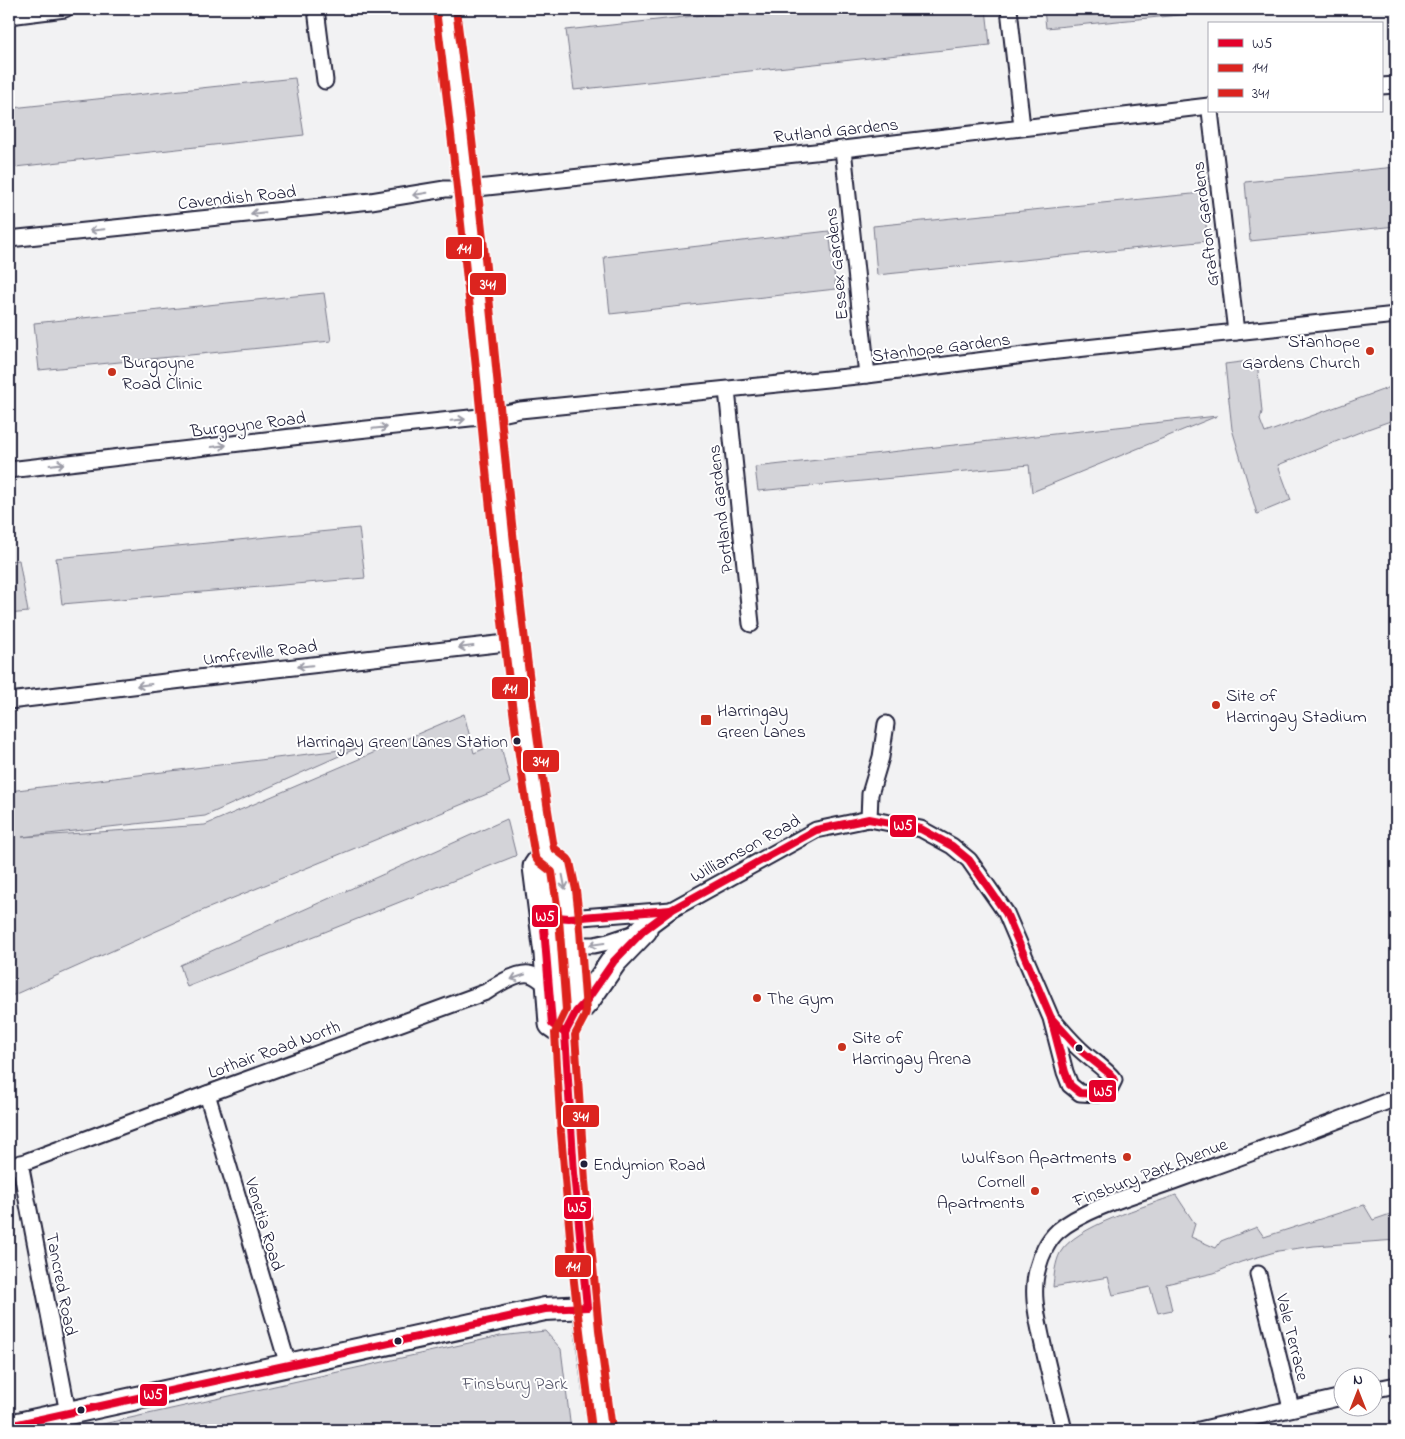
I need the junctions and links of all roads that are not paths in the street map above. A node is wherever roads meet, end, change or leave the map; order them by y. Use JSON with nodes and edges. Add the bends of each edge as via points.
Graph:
{"nodes":[{"id":1,"x":65,"y":9,"type":"edge"},
{"id":2,"x":316,"y":9,"type":"edge"},
{"id":3,"x":446,"y":9,"type":"edge"},
{"id":4,"x":1009,"y":9,"type":"edge"},
{"id":5,"x":9,"y":16,"type":"edge"},
{"id":6,"x":325,"y":81,"type":"dead end"},
{"id":7,"x":1396,"y":85,"type":"edge"},
{"id":8,"x":1382,"y":86,"type":"edge"},
{"id":9,"x":1208,"y":106,"type":"edge"},
{"id":10,"x":1210,"y":112,"type":"edge"},
{"id":11,"x":1022,"y":127,"type":"junction"},
{"id":12,"x":843,"y":148,"type":"junction"},
{"id":13,"x":468,"y":189,"type":"junction"},
{"id":14,"x":9,"y":239,"type":"edge"},
{"id":15,"x":1396,"y":315,"type":"edge"},
{"id":16,"x":1236,"y":332,"type":"junction"},
{"id":17,"x":866,"y":375,"type":"junction"},
{"id":18,"x":727,"y":390,"type":"junction"},
{"id":19,"x":491,"y":416,"type":"junction"},
{"id":20,"x":9,"y":470,"type":"edge"},
{"id":21,"x":751,"y":624,"type":"dead end"},
{"id":22,"x":515,"y":642,"type":"junction"},
{"id":23,"x":9,"y":701,"type":"edge"},
{"id":24,"x":886,"y":724,"type":"dead end"},
{"id":25,"x":869,"y":819,"type":"junction"},
{"id":26,"x":545,"y":854,"type":"junction"},
{"id":27,"x":671,"y":910,"type":"junction"},
{"id":28,"x":543,"y":916,"type":"junction"},
{"id":29,"x":569,"y":918,"type":"junction"},
{"id":30,"x":644,"y":930,"type":"junction"},
{"id":31,"x":546,"y":943,"type":"junction"},
{"id":32,"x":571,"y":946,"type":"junction"},
{"id":33,"x":549,"y":987,"type":"junction"},
{"id":34,"x":1051,"y":1018,"type":"junction"},
{"id":35,"x":570,"y":1022,"type":"junction"},
{"id":36,"x":207,"y":1094,"type":"junction"},
{"id":37,"x":1396,"y":1098,"type":"edge"},
{"id":38,"x":14,"y":1165,"type":"edge"},
{"id":39,"x":1258,"y":1274,"type":"dead end"},
{"id":40,"x":587,"y":1307,"type":"junction"},
{"id":41,"x":288,"y":1365,"type":"junction"},
{"id":42,"x":1396,"y":1384,"type":"edge"},
{"id":43,"x":1382,"y":1388,"type":"edge"},
{"id":44,"x":1332,"y":1399,"type":"edge"},
{"id":45,"x":1291,"y":1408,"type":"junction"},
{"id":46,"x":68,"y":1413,"type":"junction"},
{"id":47,"x":9,"y":1426,"type":"edge"},
{"id":48,"x":602,"y":1430,"type":"edge"},
{"id":49,"x":1064,"y":1430,"type":"edge"},
{"id":50,"x":1199,"y":1430,"type":"edge"}],
"edges":[{"from":1,"to":5,"type":"street"},
{"from":2,"to":6,"type":"street"},
{"from":3,"to":13,"type":"main road"},
{"from":4,"to":11,"type":"street"},
{"from":7,"to":8,"type":"street"},
{"from":9,"to":11,"type":"street","name":"Rutland Gardens"},
{"from":10,"to":16,"type":"street","name":"Grafton Gardens"},
{"from":11,"to":12,"type":"street","name":"Rutland Gardens"},
{"from":12,"to":13,"type":"street","name":"Rutland Gardens"},
{"from":12,"to":17,"type":"street","name":"Essex Gardens"},
{"from":13,"to":14,"type":"street","name":"Cavendish Road","one_way":true},
{"from":13,"to":19,"type":"main road"},
{"from":15,"to":16,"type":"street","name":"Stanhope Gardens"},
{"from":16,"to":17,"type":"street","name":"Stanhope Gardens"},
{"from":17,"to":18,"type":"street","name":"Stanhope Gardens"},
{"from":18,"to":19,"type":"street","name":"Stanhope Gardens","via":[[514,410]]},
{"from":18,"to":21,"type":"street","name":"Portland Gardens"},
{"from":20,"to":19,"type":"street","name":"Burgoyne Road","one_way":true},
{"from":19,"to":22,"type":"main road"},
{"from":22,"to":23,"type":"street","name":"Umfreville Road","one_way":true},
{"from":22,"to":26,"type":"main road","via":[[524,724]]},
{"from":24,"to":25,"type":"street","via":[[870,794]]},
{"from":25,"to":27,"type":"street","name":"Williamson Road","via":[[816,830]]},
{"from":25,"to":34,"type":"street","name":"Williamson Road","via":[[921,829],[952,846],[969,860],[1006,913]]},
{"from":26,"to":28,"type":"main road","via":[[536,867]]},
{"from":26,"to":29,"type":"main road","one_way":true,"via":[[561,866]]},
{"from":27,"to":29,"type":"street","name":"Williamson Road"},
{"from":27,"to":30,"type":"street","name":"Williamson Road"},
{"from":28,"to":29,"type":"street","name":"Williamson Road"},
{"from":28,"to":31,"type":"main road"},
{"from":29,"to":32,"type":"main road"},
{"from":30,"to":32,"type":"street","name":"Williamson Road","one_way":true,"via":[[608,942]]},
{"from":30,"to":35,"type":"main road","via":[[614,961]]},
{"from":31,"to":32,"type":"street","name":"Williamson Road"},
{"from":31,"to":33,"type":"main road"},
{"from":32,"to":35,"type":"main road"},
{"from":33,"to":35,"type":"main road","via":[[552,1024]]},
{"from":33,"to":36,"type":"street","name":"Lothair Road North","one_way":true,"via":[[531,974],[524,974],[486,992]]},
{"from":34,"to":34,"type":"street","name":"Williamson Road","via":[[1080,1050],[1110,1074],[1114,1080],[1110,1088],[1097,1094],[1080,1093],[1070,1086]]},
{"from":35,"to":40,"type":"main road","via":[[574,1173]]},
{"from":36,"to":38,"type":"street","name":"Lothair Road North"},
{"from":36,"to":41,"type":"street","name":"Venetia Road"},
{"from":37,"to":49,"type":"street","name":"Finsbury Park Avenue","via":[[1113,1203],[1082,1216],[1057,1232],[1044,1249],[1034,1292]]},
{"from":38,"to":46,"type":"street","name":"Tancred Road"},
{"from":39,"to":45,"type":"street","name":"Vale Terrace"},
{"from":40,"to":41,"type":"main road","via":[[545,1309]]},
{"from":40,"to":48,"type":"main road"},
{"from":41,"to":46,"type":"main road"},
{"from":42,"to":43,"type":"street"},
{"from":44,"to":45,"type":"street"},
{"from":45,"to":50,"type":"street"},
{"from":46,"to":47,"type":"main road"}]}
